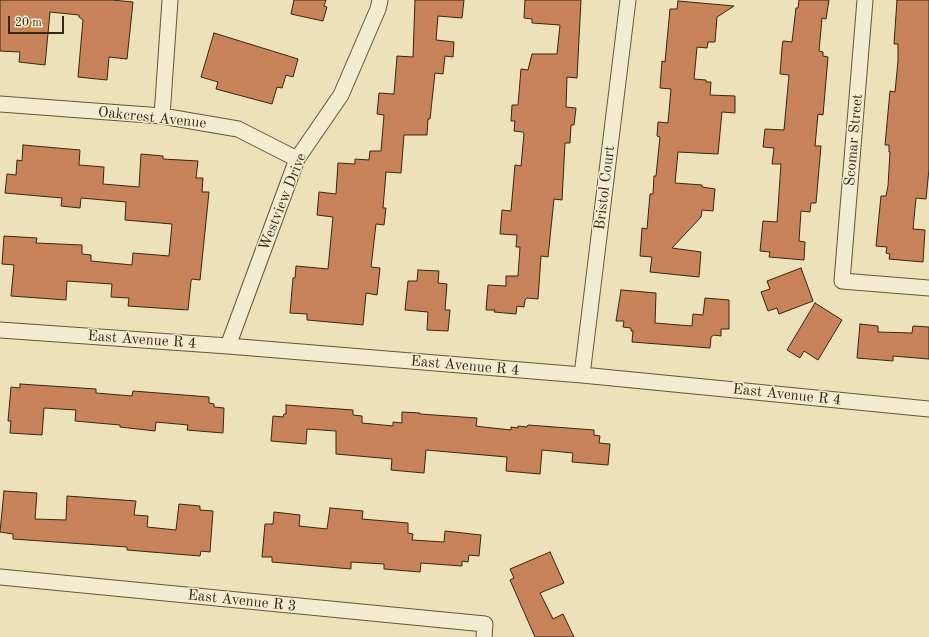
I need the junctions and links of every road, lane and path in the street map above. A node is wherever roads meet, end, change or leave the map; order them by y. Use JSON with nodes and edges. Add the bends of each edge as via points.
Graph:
{"nodes":[{"id":1,"x":170,"y":0,"type":"edge"},
{"id":2,"x":380,"y":0,"type":"edge"},
{"id":3,"x":628,"y":0,"type":"edge"},
{"id":4,"x":865,"y":0,"type":"edge"},
{"id":5,"x":0,"y":104,"type":"edge"},
{"id":6,"x":162,"y":116,"type":"junction"},
{"id":7,"x":297,"y":159,"type":"junction"},
{"id":8,"x":929,"y":288,"type":"edge"},
{"id":9,"x":0,"y":330,"type":"edge"},
{"id":10,"x":228,"y":346,"type":"junction"},
{"id":11,"x":582,"y":375,"type":"junction"},
{"id":12,"x":929,"y":409,"type":"edge"},
{"id":13,"x":0,"y":578,"type":"edge"},
{"id":14,"x":484,"y":631,"type":"edge"}],
"edges":[{"from":1,"to":6,"type":"street"},
{"from":2,"to":7,"type":"street","name":"Westview Drive","via":[[341,95]]},
{"from":3,"to":11,"type":"street","name":"Bristol Court"},
{"from":4,"to":8,"type":"street","name":"Scomar Street","via":[[842,281]]},
{"from":5,"to":6,"type":"street","name":"Oakcrest Avenue"},
{"from":6,"to":7,"type":"street","name":"Oakcrest Avenue","via":[[238,129]]},
{"from":7,"to":10,"type":"street","name":"Westview Drive"},
{"from":9,"to":10,"type":"street","name":"East Avenue R 4"},
{"from":10,"to":11,"type":"street","name":"East Avenue R 4"},
{"from":11,"to":12,"type":"street","name":"East Avenue R 4"},
{"from":13,"to":14,"type":"street","name":"East Avenue R 3"}]}
